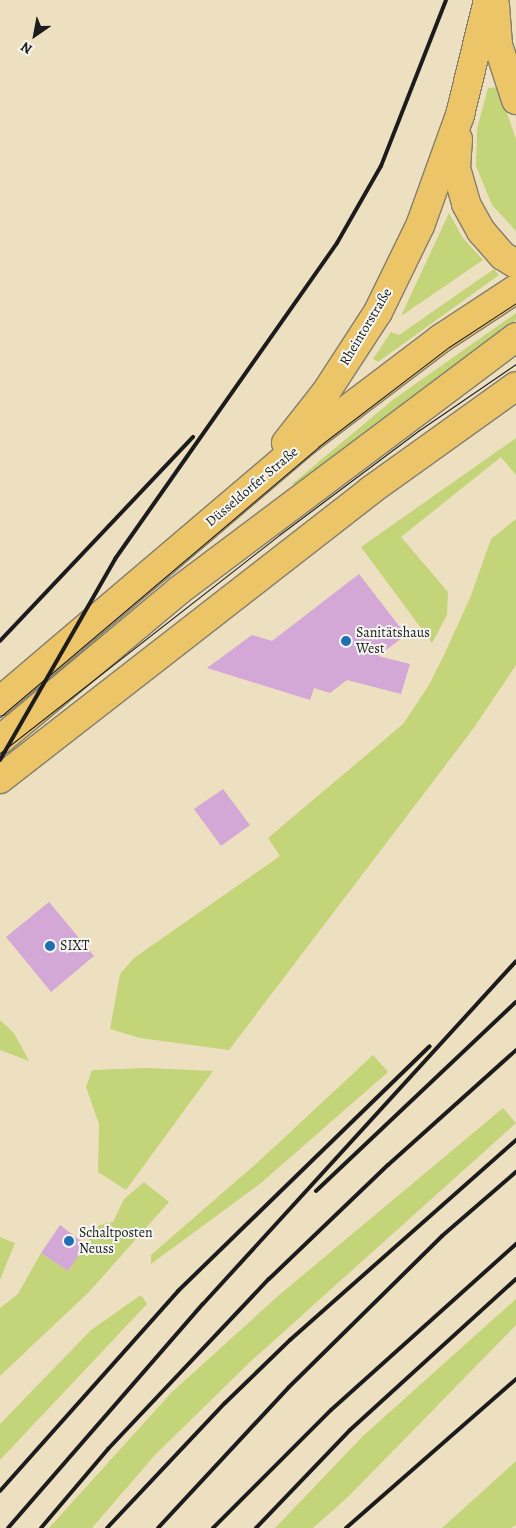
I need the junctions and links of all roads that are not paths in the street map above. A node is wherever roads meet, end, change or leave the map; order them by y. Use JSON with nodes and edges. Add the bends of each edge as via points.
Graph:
{"nodes":[{"id":1,"x":488,"y":0,"type":"edge"},
{"id":2,"x":495,"y":0,"type":"edge"},
{"id":3,"x":516,"y":100,"type":"edge"},
{"id":4,"x":460,"y":115,"type":"junction"},
{"id":5,"x":516,"y":264,"type":"edge"},
{"id":6,"x":516,"y":289,"type":"edge"},
{"id":7,"x":516,"y":337,"type":"edge"},
{"id":8,"x":516,"y":386,"type":"edge"},
{"id":9,"x":248,"y":491,"type":"junction"},
{"id":10,"x":0,"y":700,"type":"edge"},
{"id":11,"x":0,"y":740,"type":"edge"},
{"id":12,"x":0,"y":779,"type":"edge"}],
"edges":[{"from":1,"to":4,"type":"main road","name":"Rheintorstraße"},
{"from":2,"to":3,"type":"main road","via":[[498,45]]},
{"from":4,"to":5,"type":"main road","name":"Rheintorstraße","via":[[456,168],[466,204],[481,231],[502,256]]},
{"from":4,"to":9,"type":"main road","name":"Rheintorstraße","via":[[420,226],[378,312],[326,392]]},
{"from":6,"to":9,"type":"main road","name":"Düsseldorfer Straße","via":[[440,339],[307,440]]},
{"from":7,"to":11,"type":"main road","via":[[178,591]]},
{"from":8,"to":12,"type":"main road","via":[[371,490]]},
{"from":9,"to":10,"type":"main road","name":"Düsseldorfer Straße"}]}
